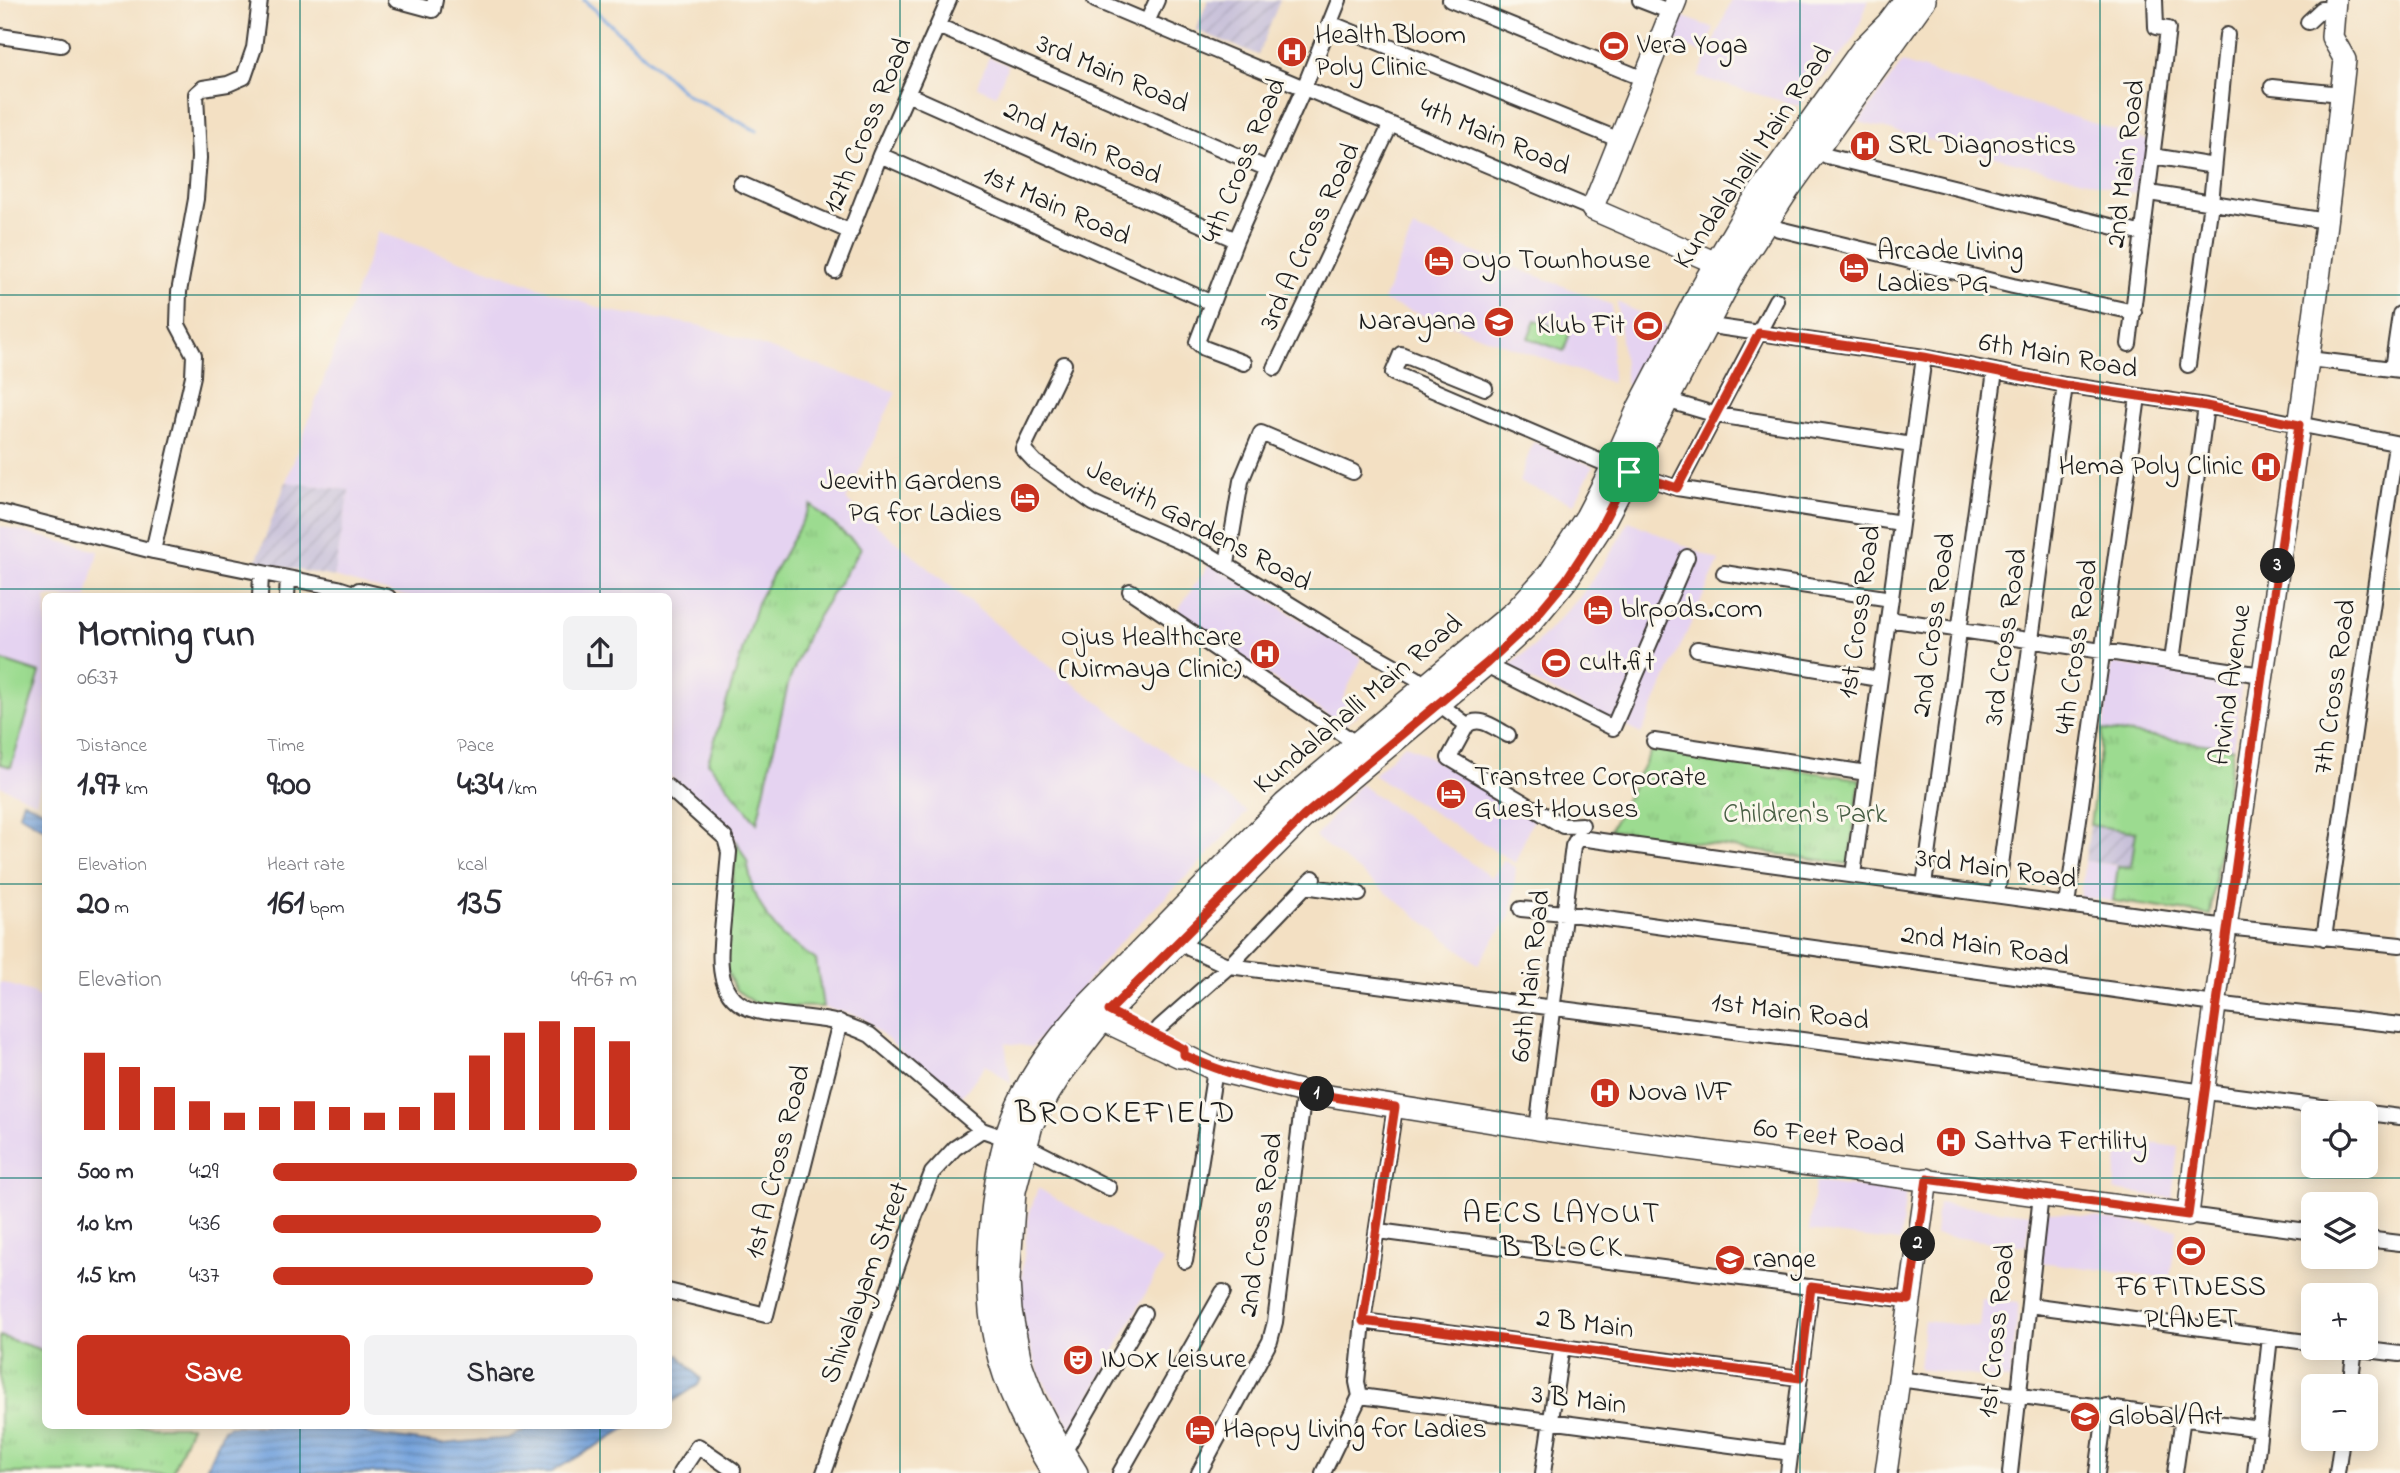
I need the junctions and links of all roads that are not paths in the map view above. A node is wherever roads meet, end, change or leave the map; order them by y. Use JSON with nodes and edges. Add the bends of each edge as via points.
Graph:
{"nodes":[{"id":1,"x":260,"y":0,"type":"edge"},
{"id":2,"x":396,"y":0,"type":"edge"},
{"id":3,"x":435,"y":0,"type":"edge"},
{"id":4,"x":949,"y":0,"type":"edge"},
{"id":5,"x":1095,"y":0,"type":"edge"},
{"id":6,"x":1157,"y":0,"type":"edge"},
{"id":7,"x":1339,"y":0,"type":"edge"},
{"id":8,"x":1450,"y":0,"type":"edge"},
{"id":9,"x":1640,"y":0,"type":"edge"},
{"id":10,"x":1906,"y":0,"type":"edge"},
{"id":11,"x":1924,"y":0,"type":"edge"},
{"id":12,"x":2155,"y":0,"type":"edge"},
{"id":13,"x":1674,"y":6,"type":"edge"},
{"id":14,"x":2334,"y":6,"type":"edge"},
{"id":15,"x":1147,"y":22,"type":"junction"},
{"id":16,"x":2308,"y":22,"type":"dead end"},
{"id":17,"x":1330,"y":23,"type":"junction"},
{"id":18,"x":937,"y":26,"type":"junction"},
{"id":19,"x":2227,"y":35,"type":"dead end"},
{"id":20,"x":0,"y":36,"type":"edge"},
{"id":21,"x":61,"y":45,"type":"dead end"},
{"id":22,"x":1644,"y":79,"type":"junction"},
{"id":23,"x":2272,"y":87,"type":"dead end"},
{"id":24,"x":1304,"y":88,"type":"junction"},
{"id":25,"x":2341,"y":93,"type":"junction"},
{"id":26,"x":907,"y":94,"type":"junction"},
{"id":27,"x":1390,"y":125,"type":"junction"},
{"id":28,"x":1620,"y":140,"type":"junction"},
{"id":29,"x":1816,"y":149,"type":"junction"},
{"id":30,"x":880,"y":155,"type":"junction"},
{"id":31,"x":2153,"y":156,"type":"junction"},
{"id":32,"x":2214,"y":166,"type":"junction"},
{"id":33,"x":1268,"y":169,"type":"junction"},
{"id":34,"x":741,"y":184,"type":"dead end"},
{"id":35,"x":2149,"y":193,"type":"junction"},
{"id":36,"x":2211,"y":203,"type":"junction"},
{"id":37,"x":1592,"y":209,"type":"junction"},
{"id":38,"x":2328,"y":221,"type":"junction"},
{"id":39,"x":1766,"y":222,"type":"junction"},
{"id":40,"x":847,"y":230,"type":"junction"},
{"id":41,"x":2143,"y":234,"type":"junction"},
{"id":42,"x":1236,"y":240,"type":"junction"},
{"id":43,"x":1716,"y":263,"type":"junction"},
{"id":44,"x":835,"y":271,"type":"dead end"},
{"id":45,"x":1776,"y":300,"type":"dead end"},
{"id":46,"x":1212,"y":303,"type":"junction"},
{"id":47,"x":2134,"y":312,"type":"junction"},
{"id":48,"x":2400,"y":314,"type":"edge"},
{"id":49,"x":1706,"y":322,"type":"junction"},
{"id":50,"x":1759,"y":333,"type":"junction"},
{"id":51,"x":2129,"y":344,"type":"dead end"},
{"id":52,"x":1924,"y":357,"type":"junction"},
{"id":53,"x":2309,"y":359,"type":"junction"},
{"id":54,"x":1244,"y":363,"type":"dead end"},
{"id":55,"x":1064,"y":365,"type":"dead end"},
{"id":56,"x":2188,"y":365,"type":"dead end"},
{"id":57,"x":1275,"y":369,"type":"dead end"},
{"id":58,"x":2396,"y":370,"type":"edge"},
{"id":59,"x":1995,"y":371,"type":"junction"},
{"id":60,"x":2065,"y":385,"type":"junction"},
{"id":61,"x":1485,"y":388,"type":"dead end"},
{"id":62,"x":2138,"y":397,"type":"junction"},
{"id":63,"x":1666,"y":400,"type":"junction"},
{"id":64,"x":2206,"y":406,"type":"junction"},
{"id":65,"x":1717,"y":415,"type":"junction"},
{"id":66,"x":2299,"y":425,"type":"junction"},
{"id":67,"x":2398,"y":444,"type":"edge"},
{"id":68,"x":1912,"y":445,"type":"junction"},
{"id":69,"x":1621,"y":469,"type":"junction"},
{"id":70,"x":1353,"y":472,"type":"dead end"},
{"id":71,"x":1677,"y":488,"type":"junction"},
{"id":72,"x":0,"y":512,"type":"edge"},
{"id":73,"x":1901,"y":523,"type":"junction"},
{"id":74,"x":153,"y":551,"type":"junction"},
{"id":75,"x":1687,"y":557,"type":"dead end"},
{"id":76,"x":1227,"y":565,"type":"junction"},
{"id":77,"x":1724,"y":573,"type":"dead end"},
{"id":78,"x":261,"y":574,"type":"junction"},
{"id":79,"x":288,"y":578,"type":"junction"},
{"id":80,"x":338,"y":588,"type":"junction"},
{"id":81,"x":1130,"y":591,"type":"dead end"},
{"id":82,"x":260,"y":593,"type":"edge"},
{"id":83,"x":287,"y":593,"type":"edge"},
{"id":84,"x":354,"y":593,"type":"edge"},
{"id":85,"x":372,"y":593,"type":"edge"},
{"id":86,"x":1891,"y":599,"type":"junction"},
{"id":87,"x":1888,"y":619,"type":"junction"},
{"id":88,"x":1959,"y":629,"type":"junction"},
{"id":89,"x":2032,"y":640,"type":"junction"},
{"id":90,"x":1697,"y":649,"type":"dead end"},
{"id":91,"x":2102,"y":651,"type":"junction"},
{"id":92,"x":2172,"y":661,"type":"junction"},
{"id":93,"x":1487,"y":663,"type":"junction"},
{"id":94,"x":2262,"y":675,"type":"junction"},
{"id":95,"x":1880,"y":679,"type":"junction"},
{"id":96,"x":1431,"y":695,"type":"junction"},
{"id":97,"x":1467,"y":725,"type":"junction"},
{"id":98,"x":1508,"y":735,"type":"dead end"},
{"id":99,"x":1654,"y":741,"type":"dead end"},
{"id":100,"x":1357,"y":744,"type":"junction"},
{"id":101,"x":1867,"y":773,"type":"junction"},
{"id":102,"x":672,"y":790,"type":"edge"},
{"id":103,"x":1585,"y":832,"type":"junction"},
{"id":104,"x":1853,"y":875,"type":"junction"},
{"id":105,"x":1924,"y":885,"type":"junction"},
{"id":106,"x":1359,"y":894,"type":"dead end"},
{"id":107,"x":1997,"y":895,"type":"junction"},
{"id":108,"x":2067,"y":905,"type":"junction"},
{"id":109,"x":1521,"y":909,"type":"dead end"},
{"id":110,"x":1564,"y":913,"type":"junction"},
{"id":111,"x":2226,"y":927,"type":"junction"},
{"id":112,"x":2324,"y":938,"type":"junction"},
{"id":113,"x":1180,"y":940,"type":"junction"},
{"id":114,"x":2400,"y":945,"type":"edge"},
{"id":115,"x":1229,"y":966,"type":"junction"},
{"id":116,"x":2215,"y":1004,"type":"junction"},
{"id":117,"x":1552,"y":1007,"type":"junction"},
{"id":118,"x":1105,"y":1015,"type":"junction"},
{"id":119,"x":840,"y":1022,"type":"junction"},
{"id":120,"x":2400,"y":1026,"type":"edge"},
{"id":121,"x":1150,"y":1039,"type":"junction"},
{"id":122,"x":1215,"y":1070,"type":"junction"},
{"id":123,"x":1304,"y":1092,"type":"junction"},
{"id":124,"x":2204,"y":1093,"type":"junction"},
{"id":125,"x":1395,"y":1107,"type":"junction"},
{"id":126,"x":2400,"y":1117,"type":"edge"},
{"id":127,"x":1537,"y":1129,"type":"junction"},
{"id":128,"x":982,"y":1130,"type":"junction"},
{"id":129,"x":1016,"y":1142,"type":"junction"},
{"id":130,"x":1927,"y":1179,"type":"junction"},
{"id":131,"x":1109,"y":1188,"type":"dead end"},
{"id":132,"x":2041,"y":1195,"type":"junction"},
{"id":133,"x":2188,"y":1215,"type":"junction"},
{"id":134,"x":2301,"y":1230,"type":"edge"},
{"id":135,"x":1378,"y":1231,"type":"junction"},
{"id":136,"x":2378,"y":1240,"type":"edge"},
{"id":137,"x":2400,"y":1243,"type":"edge"},
{"id":138,"x":1185,"y":1261,"type":"dead end"},
{"id":139,"x":1811,"y":1287,"type":"junction"},
{"id":140,"x":672,"y":1292,"type":"edge"},
{"id":141,"x":1223,"y":1292,"type":"dead end"},
{"id":142,"x":1909,"y":1300,"type":"junction"},
{"id":143,"x":2029,"y":1305,"type":"junction"},
{"id":144,"x":1144,"y":1312,"type":"dead end"},
{"id":145,"x":1363,"y":1321,"type":"junction"},
{"id":146,"x":2270,"y":1337,"type":"junction"},
{"id":147,"x":2301,"y":1341,"type":"edge"},
{"id":148,"x":1562,"y":1346,"type":"junction"},
{"id":149,"x":2378,"y":1351,"type":"edge"},
{"id":150,"x":2400,"y":1354,"type":"edge"},
{"id":151,"x":1800,"y":1378,"type":"junction"},
{"id":152,"x":1899,"y":1379,"type":"junction"},
{"id":153,"x":1360,"y":1396,"type":"junction"},
{"id":154,"x":2019,"y":1396,"type":"junction"},
{"id":155,"x":2106,"y":1406,"type":"junction"},
{"id":156,"x":2183,"y":1417,"type":"junction"},
{"id":157,"x":1552,"y":1422,"type":"junction"},
{"id":158,"x":2260,"y":1429,"type":"junction"},
{"id":159,"x":2340,"y":1451,"type":"edge"},
{"id":160,"x":1791,"y":1453,"type":"junction"},
{"id":161,"x":1065,"y":1467,"type":"edge"},
{"id":162,"x":733,"y":1470,"type":"dead end"},
{"id":163,"x":680,"y":1473,"type":"edge"},
{"id":164,"x":824,"y":1473,"type":"edge"},
{"id":165,"x":1120,"y":1473,"type":"edge"},
{"id":166,"x":1199,"y":1473,"type":"edge"},
{"id":167,"x":1323,"y":1473,"type":"edge"},
{"id":168,"x":1543,"y":1473,"type":"edge"},
{"id":169,"x":1788,"y":1473,"type":"edge"},
{"id":170,"x":1886,"y":1473,"type":"edge"},
{"id":171,"x":2010,"y":1473,"type":"edge"},
{"id":172,"x":2097,"y":1473,"type":"edge"},
{"id":173,"x":2175,"y":1473,"type":"edge"},
{"id":174,"x":2255,"y":1473,"type":"edge"},
{"id":175,"x":2337,"y":1473,"type":"edge"}],
"edges":[{"from":1,"to":74,"type":"street","via":[[254,48],[244,77],[196,94],[199,158],[178,325],[194,355],[193,376]]},
{"from":2,"to":3,"type":"street","via":[[433,10]]},
{"from":4,"to":18,"type":"street","name":"12th Cross Road"},
{"from":5,"to":15,"type":"street","name":"4th Main Road"},
{"from":6,"to":15,"type":"street"},
{"from":7,"to":17,"type":"street","name":"4th Cross Road"},
{"from":8,"to":22,"type":"street"},
{"from":9,"to":13,"type":"street"},
{"from":10,"to":43,"type":"main road","name":"Kundalahalli Main Road","via":[[1863,49],[1798,138]]},
{"from":11,"to":29,"type":"main road","name":"Kundalahalli Main Road"},
{"from":12,"to":31,"type":"street","name":"2nd Main Road","via":[[2156,27],[2168,29]]},
{"from":13,"to":22,"type":"street"},
{"from":14,"to":16,"type":"street","via":[[2322,9]]},
{"from":14,"to":25,"type":"street","name":"Arvind Avenue","via":[[2332,37],[2345,60]]},
{"from":15,"to":24,"type":"street","name":"4th Main Road"},
{"from":17,"to":24,"type":"street","name":"4th Cross Road"},
{"from":17,"to":28,"type":"street"},
{"from":18,"to":26,"type":"street","name":"12th Cross Road"},
{"from":18,"to":33,"type":"street","name":"3rd Main Road"},
{"from":19,"to":32,"type":"street"},
{"from":20,"to":21,"type":"street"},
{"from":22,"to":28,"type":"street"},
{"from":23,"to":25,"type":"street"},
{"from":24,"to":27,"type":"street","name":"4th Main Road"},
{"from":24,"to":33,"type":"street","name":"4th Cross Road"},
{"from":25,"to":38,"type":"street","name":"Arvind Avenue"},
{"from":26,"to":30,"type":"street","name":"12th Cross Road"},
{"from":26,"to":42,"type":"street","name":"2nd Main Road"},
{"from":27,"to":37,"type":"street","name":"4th Main Road"},
{"from":27,"to":57,"type":"street","name":"3rd A Cross Road"},
{"from":28,"to":37,"type":"street"},
{"from":29,"to":39,"type":"main road","name":"Kundalahalli Main Road"},
{"from":29,"to":41,"type":"street","via":[[1827,156]]},
{"from":30,"to":40,"type":"street","name":"12th Cross Road"},
{"from":30,"to":46,"type":"street","name":"1st Main Road"},
{"from":31,"to":32,"type":"street"},
{"from":31,"to":35,"type":"street","name":"2nd Main Road"},
{"from":32,"to":36,"type":"street"},
{"from":33,"to":42,"type":"street","name":"4th Cross Road"},
{"from":34,"to":40,"type":"street"},
{"from":35,"to":36,"type":"street"},
{"from":35,"to":41,"type":"street","name":"2nd Main Road"},
{"from":36,"to":38,"type":"street"},
{"from":36,"to":56,"type":"street"},
{"from":37,"to":43,"type":"street","name":"4th Main Road"},
{"from":38,"to":53,"type":"street","name":"Arvind Avenue"},
{"from":39,"to":47,"type":"street","via":[[1987,280]]},
{"from":39,"to":49,"type":"main road","name":"Kundalahalli Main Road"},
{"from":40,"to":44,"type":"street","name":"12th Cross Road"},
{"from":41,"to":47,"type":"street","name":"2nd Main Road"},
{"from":42,"to":46,"type":"street","name":"4th Cross Road"},
{"from":43,"to":69,"type":"main road","name":"Kundalahalli Main Road","via":[[1640,405]]},
{"from":45,"to":50,"type":"street"},
{"from":46,"to":54,"type":"street","name":"4th Cross Road","via":[[1197,342]]},
{"from":47,"to":51,"type":"street","name":"2nd Main Road"},
{"from":48,"to":58,"type":"street"},
{"from":49,"to":50,"type":"street","name":"6th Main Road"},
{"from":49,"to":63,"type":"main road","name":"Kundalahalli Main Road"},
{"from":50,"to":52,"type":"street","name":"6th Main Road"},
{"from":50,"to":65,"type":"street"},
{"from":52,"to":59,"type":"street","name":"6th Main Road"},
{"from":52,"to":68,"type":"street","name":"1st Cross Road"},
{"from":53,"to":58,"type":"street"},
{"from":53,"to":66,"type":"street","name":"Arvind Avenue"},
{"from":55,"to":76,"type":"street","name":"Jeevith Gardens Road","via":[[1023,449],[1093,503]]},
{"from":59,"to":60,"type":"street","name":"6th Main Road"},
{"from":59,"to":88,"type":"street","name":"2nd Cross Road"},
{"from":60,"to":62,"type":"street","name":"6th Main Road"},
{"from":60,"to":89,"type":"street","name":"3rd Cross Road"},
{"from":61,"to":69,"type":"street","via":[[1401,354],[1393,373]]},
{"from":62,"to":64,"type":"street","name":"6th Main Road"},
{"from":62,"to":91,"type":"street","name":"4th Cross Road"},
{"from":63,"to":65,"type":"street"},
{"from":63,"to":69,"type":"main road","name":"Kundalahalli Main Road"},
{"from":64,"to":66,"type":"street","name":"6th Main Road"},
{"from":64,"to":92,"type":"street"},
{"from":65,"to":68,"type":"street"},
{"from":65,"to":71,"type":"street"},
{"from":66,"to":67,"type":"street","name":"6th Main Road"},
{"from":66,"to":94,"type":"street","name":"Arvind Avenue"},
{"from":67,"to":112,"type":"street","name":"7th Cross Road"},
{"from":68,"to":73,"type":"street","name":"1st Cross Road"},
{"from":69,"to":71,"type":"street"},
{"from":69,"to":93,"type":"main road","name":"Kundalahalli Main Road","via":[[1600,528],[1566,580],[1531,622]]},
{"from":69,"to":96,"type":"main road","name":"Kundalahalli Main Road","via":[[1549,575]]},
{"from":70,"to":76,"type":"street","via":[[1261,433],[1241,481]]},
{"from":71,"to":73,"type":"street"},
{"from":72,"to":74,"type":"street"},
{"from":73,"to":86,"type":"street","name":"1st Cross Road"},
{"from":74,"to":78,"type":"street"},
{"from":75,"to":93,"type":"street","via":[[1613,728]]},
{"from":76,"to":96,"type":"street","name":"Jeevith Gardens Road","via":[[1408,673]]},
{"from":77,"to":86,"type":"street"},
{"from":78,"to":79,"type":"street"},
{"from":78,"to":82,"type":"street"},
{"from":79,"to":80,"type":"street"},
{"from":79,"to":83,"type":"street"},
{"from":80,"to":84,"type":"street"},
{"from":80,"to":85,"type":"street"},
{"from":81,"to":100,"type":"street"},
{"from":86,"to":87,"type":"street","name":"1st Cross Road"},
{"from":87,"to":88,"type":"street"},
{"from":87,"to":95,"type":"street","name":"1st Cross Road"},
{"from":88,"to":89,"type":"street"},
{"from":88,"to":105,"type":"street","name":"2nd Cross Road"},
{"from":89,"to":91,"type":"street"},
{"from":89,"to":107,"type":"street","name":"3rd Cross Road"},
{"from":90,"to":95,"type":"street"},
{"from":91,"to":92,"type":"street"},
{"from":91,"to":108,"type":"street","name":"4th Cross Road"},
{"from":92,"to":94,"type":"street"},
{"from":93,"to":96,"type":"main road","name":"Kundalahalli Main Road"},
{"from":94,"to":111,"type":"street","name":"Arvind Avenue"},
{"from":95,"to":101,"type":"street","name":"1st Cross Road"},
{"from":96,"to":97,"type":"street","name":"Jeevith Gardens Road"},
{"from":96,"to":100,"type":"main road","name":"Kundalahalli Main Road"},
{"from":96,"to":113,"type":"main road","name":"Kundalahalli Main Road"},
{"from":97,"to":98,"type":"street","via":[[1479,720]]},
{"from":97,"to":103,"type":"street","name":"3rd Main Road","via":[[1450,758],[1563,826]]},
{"from":99,"to":101,"type":"street"},
{"from":100,"to":129,"type":"main road","name":"Kundalahalli Main Road","via":[[1285,804],[1080,1014],[1039,1067],[1014,1115]]},
{"from":101,"to":104,"type":"street","name":"1st Cross Road"},
{"from":102,"to":119,"type":"street","via":[[725,838],[729,852],[719,965],[733,1000],[764,1013]]},
{"from":103,"to":104,"type":"street","name":"3rd Main Road"},
{"from":103,"to":110,"type":"street","name":"60th Main Road","via":[[1573,846]]},
{"from":104,"to":105,"type":"street","name":"3rd Main Road"},
{"from":105,"to":107,"type":"street","name":"3rd Main Road"},
{"from":106,"to":115,"type":"street","via":[[1309,882]]},
{"from":107,"to":108,"type":"street","name":"3rd Main Road"},
{"from":108,"to":111,"type":"street","name":"3rd Main Road"},
{"from":109,"to":110,"type":"street","name":"2nd Main Road"},
{"from":110,"to":116,"type":"street","name":"2nd Main Road"},
{"from":110,"to":117,"type":"street","name":"60th Main Road"},
{"from":111,"to":112,"type":"street","name":"3rd Main Road"},
{"from":111,"to":116,"type":"street","name":"Arvind Avenue"},
{"from":112,"to":114,"type":"street","name":"3rd Main Road"},
{"from":113,"to":115,"type":"street","name":"1st Main Road"},
{"from":113,"to":118,"type":"main road","name":"Kundalahalli Main Road"},
{"from":115,"to":117,"type":"street","name":"1st Main Road"},
{"from":115,"to":121,"type":"street"},
{"from":116,"to":120,"type":"street","name":"2nd Main Road"},
{"from":116,"to":124,"type":"street","name":"Arvind Avenue"},
{"from":117,"to":124,"type":"street","name":"1st Main Road"},
{"from":117,"to":127,"type":"street","name":"60th Main Road"},
{"from":118,"to":121,"type":"street","name":"60 Feet Road"},
{"from":118,"to":129,"type":"main road","name":"Kundalahalli Main Road"},
{"from":119,"to":128,"type":"street","via":[[870,1035]]},
{"from":119,"to":140,"type":"street","name":"1st A Cross Road","via":[[766,1315]]},
{"from":121,"to":122,"type":"street","name":"60 Feet Road","via":[[1180,1058],[1184,1055]]},
{"from":122,"to":123,"type":"street","name":"60 Feet Road"},
{"from":122,"to":138,"type":"street"},
{"from":123,"to":125,"type":"street","name":"60 Feet Road"},
{"from":123,"to":166,"type":"street","name":"2nd Cross Road","via":[[1273,1331]]},
{"from":124,"to":126,"type":"street","name":"1st Main Road"},
{"from":124,"to":133,"type":"street","name":"Arvind Avenue"},
{"from":125,"to":127,"type":"street","name":"60 Feet Road"},
{"from":125,"to":135,"type":"street"},
{"from":127,"to":130,"type":"street","name":"60 Feet Road"},
{"from":128,"to":129,"type":"street"},
{"from":128,"to":164,"type":"street","name":"Shivalayam Street","via":[[955,1148],[932,1173]]},
{"from":129,"to":131,"type":"street"},
{"from":129,"to":161,"type":"main road","name":"Kundalahalli Main Road","via":[[1010,1311],[1017,1352]]},
{"from":130,"to":132,"type":"street","name":"60 Feet Road"},
{"from":130,"to":142,"type":"street"},
{"from":132,"to":133,"type":"street","name":"60 Feet Road"},
{"from":132,"to":143,"type":"street","name":"1st Cross Road"},
{"from":133,"to":134,"type":"street","name":"60 Feet Road"},
{"from":135,"to":139,"type":"street"},
{"from":135,"to":145,"type":"street"},
{"from":136,"to":137,"type":"street"},
{"from":139,"to":142,"type":"street"},
{"from":139,"to":151,"type":"street"},
{"from":141,"to":165,"type":"street"},
{"from":142,"to":152,"type":"street"},
{"from":143,"to":146,"type":"street"},
{"from":143,"to":154,"type":"street","name":"1st Cross Road"},
{"from":144,"to":161,"type":"street"},
{"from":145,"to":148,"type":"street","name":"2 B Main"},
{"from":145,"to":153,"type":"street","via":[[1357,1382]]},
{"from":146,"to":147,"type":"street"},
{"from":146,"to":158,"type":"street"},
{"from":148,"to":151,"type":"street","name":"2 B Main"},
{"from":148,"to":157,"type":"street"},
{"from":149,"to":150,"type":"street"},
{"from":151,"to":160,"type":"street"},
{"from":152,"to":154,"type":"street"},
{"from":152,"to":170,"type":"street"},
{"from":153,"to":157,"type":"street","name":"3 B Main"},
{"from":153,"to":167,"type":"street"},
{"from":154,"to":155,"type":"street"},
{"from":154,"to":171,"type":"street","name":"1st Cross Road"},
{"from":155,"to":156,"type":"street"},
{"from":155,"to":172,"type":"street"},
{"from":156,"to":158,"type":"street"},
{"from":156,"to":173,"type":"street"},
{"from":157,"to":160,"type":"street","name":"3 B Main"},
{"from":157,"to":168,"type":"street"},
{"from":158,"to":174,"type":"street"},
{"from":159,"to":175,"type":"street"},
{"from":160,"to":169,"type":"street"},
{"from":162,"to":163,"type":"street","via":[[698,1446]]}]}
